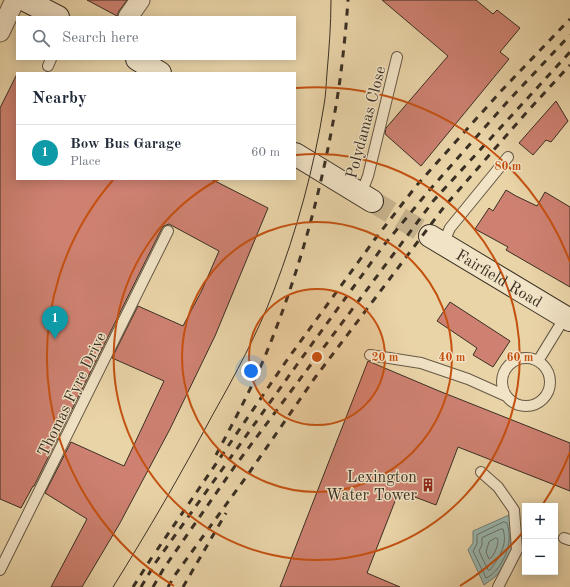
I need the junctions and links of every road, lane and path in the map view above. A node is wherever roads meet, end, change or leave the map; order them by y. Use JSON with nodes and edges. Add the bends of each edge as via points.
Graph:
{"nodes":[{"id":1,"x":15,"y":0,"type":"edge"},
{"id":2,"x":25,"y":0,"type":"edge"},
{"id":3,"x":140,"y":0,"type":"edge"},
{"id":4,"x":56,"y":16,"type":"edge"},
{"id":5,"x":129,"y":16,"type":"edge"},
{"id":6,"x":0,"y":32,"type":"edge"},
{"id":7,"x":397,"y":57,"type":"dead end"},
{"id":8,"x":139,"y":60,"type":"edge"},
{"id":9,"x":158,"y":72,"type":"edge"},
{"id":10,"x":296,"y":155,"type":"edge"},
{"id":11,"x":508,"y":157,"type":"dead end"},
{"id":12,"x":366,"y":197,"type":"joint"},
{"id":13,"x":168,"y":231,"type":"dead end"},
{"id":14,"x":437,"y":240,"type":"joint"},
{"id":15,"x":567,"y":319,"type":"edge"},
{"id":16,"x":370,"y":355,"type":"dead end"},
{"id":17,"x":538,"y":361,"type":"junction"},
{"id":18,"x":506,"y":396,"type":"junction"},
{"id":19,"x":481,"y":472,"type":"dead end"},
{"id":20,"x":0,"y":570,"type":"edge"},
{"id":21,"x":498,"y":587,"type":"edge"}],
"edges":[{"from":1,"to":6,"type":"street"},
{"from":2,"to":4,"type":"main road"},
{"from":3,"to":5,"type":"street"},
{"from":7,"to":12,"type":"lane","name":"Polydamas Close","via":[[368,176]]},
{"from":8,"to":9,"type":"main road"},
{"from":10,"to":12,"type":"main road"},
{"from":11,"to":14,"type":"lane","via":[[450,228]]},
{"from":13,"to":20,"type":"lane","name":"Thomas Fyre Drive"},
{"from":14,"to":15,"type":"main road","name":"Fairfield Road"},
{"from":15,"to":17,"type":"lane"},
{"from":16,"to":18,"type":"lane","via":[[421,363],[468,379]]},
{"from":17,"to":18,"type":"lane","via":[[523,358],[508,367],[502,381]]},
{"from":17,"to":18,"type":"lane","via":[[548,372],[550,380],[549,390],[544,399],[537,404],[525,406],[515,404]]},
{"from":19,"to":21,"type":"lane","via":[[498,487],[514,510],[518,550]]}]}
